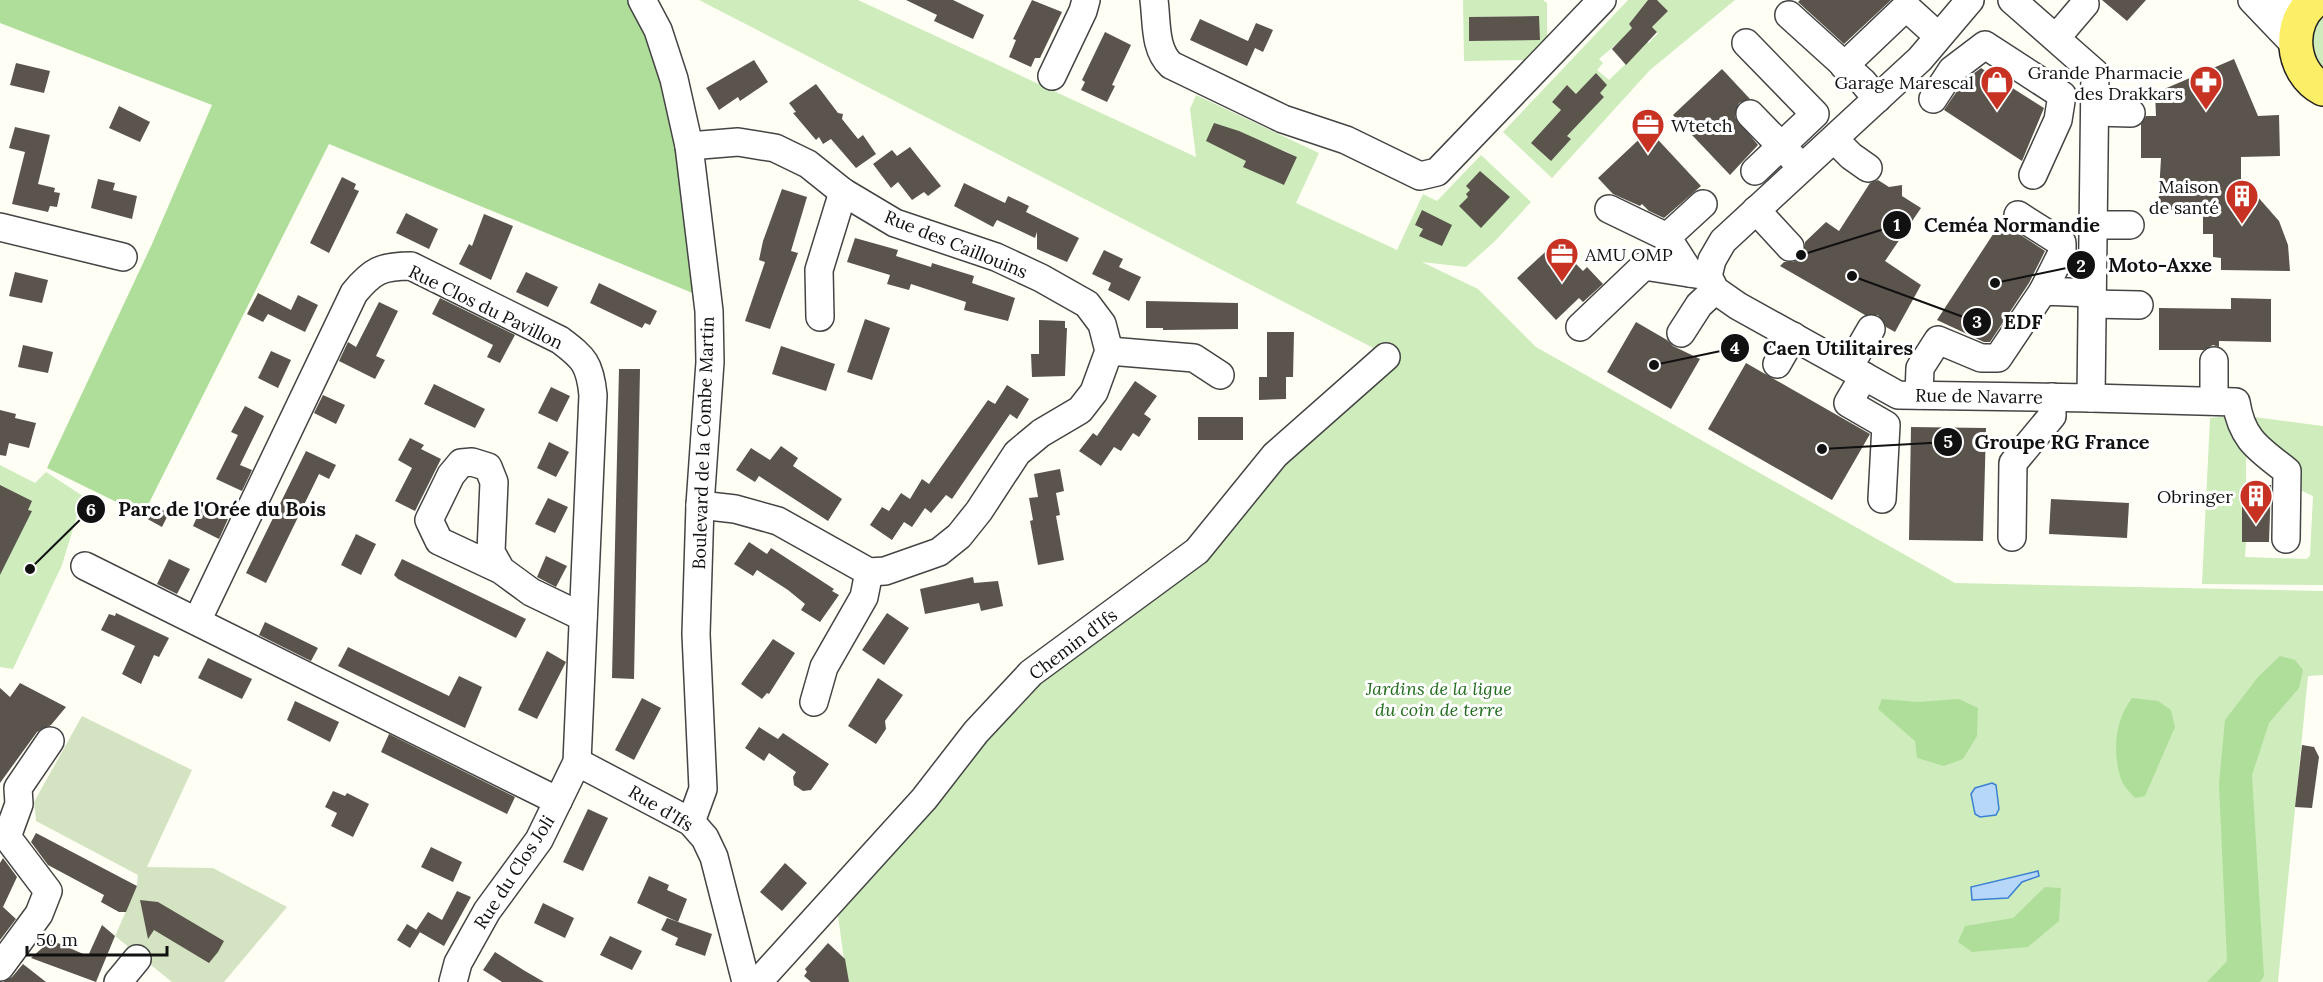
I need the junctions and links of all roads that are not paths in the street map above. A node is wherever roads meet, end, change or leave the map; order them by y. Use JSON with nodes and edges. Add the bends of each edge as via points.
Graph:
{"nodes":[{"id":1,"x":642,"y":0,"type":"edge"},
{"id":2,"x":1086,"y":0,"type":"edge"},
{"id":3,"x":1154,"y":0,"type":"edge"},
{"id":4,"x":1602,"y":0,"type":"edge"},
{"id":5,"x":1970,"y":0,"type":"edge"},
{"id":6,"x":2012,"y":0,"type":"edge"},
{"id":7,"x":2252,"y":0,"type":"edge"},
{"id":8,"x":2274,"y":0,"type":"edge"},
{"id":9,"x":2314,"y":1,"type":"edge"},
{"id":10,"x":2085,"y":4,"type":"dead end"},
{"id":11,"x":1789,"y":15,"type":"dead end"},
{"id":12,"x":1938,"y":36,"type":"junction"},
{"id":13,"x":2053,"y":36,"type":"junction"},
{"id":14,"x":1746,"y":43,"type":"dead end"},
{"id":15,"x":2295,"y":45,"type":"junction"},
{"id":16,"x":1844,"y":66,"type":"junction"},
{"id":17,"x":2022,"y":69,"type":"junction"},
{"id":18,"x":1052,"y":76,"type":"dead end"},
{"id":19,"x":2323,"y":89,"type":"edge"},
{"id":20,"x":1877,"y":99,"type":"junction"},
{"id":21,"x":1933,"y":99,"type":"dead end"},
{"id":22,"x":2094,"y":112,"type":"junction"},
{"id":23,"x":1750,"y":114,"type":"dead end"},
{"id":24,"x":2131,"y":114,"type":"dead end"},
{"id":25,"x":1834,"y":139,"type":"junction"},
{"id":26,"x":689,"y":146,"type":"junction"},
{"id":27,"x":1781,"y":146,"type":"junction"},
{"id":28,"x":1868,"y":168,"type":"dead end"},
{"id":29,"x":1802,"y":169,"type":"junction"},
{"id":30,"x":1755,"y":171,"type":"dead end"},
{"id":31,"x":2034,"y":175,"type":"dead end"},
{"id":32,"x":843,"y":192,"type":"junction"},
{"id":33,"x":1703,"y":204,"type":"dead end"},
{"id":34,"x":1609,"y":209,"type":"dead end"},
{"id":35,"x":1756,"y":210,"type":"junction"},
{"id":36,"x":2018,"y":215,"type":"dead end"},
{"id":37,"x":2093,"y":225,"type":"junction"},
{"id":38,"x":2130,"y":225,"type":"dead end"},
{"id":39,"x":0,"y":227,"type":"edge"},
{"id":40,"x":1666,"y":237,"type":"junction"},
{"id":41,"x":1790,"y":247,"type":"dead end"},
{"id":42,"x":123,"y":257,"type":"dead end"},
{"id":43,"x":1704,"y":280,"type":"junction"},
{"id":44,"x":2043,"y":291,"type":"junction"},
{"id":45,"x":2092,"y":299,"type":"junction"},
{"id":46,"x":2139,"y":305,"type":"dead end"},
{"id":47,"x":820,"y":317,"type":"dead end"},
{"id":48,"x":1580,"y":327,"type":"dead end"},
{"id":49,"x":1870,"y":329,"type":"dead end"},
{"id":50,"x":1681,"y":333,"type":"dead end"},
{"id":51,"x":1793,"y":336,"type":"junction"},
{"id":52,"x":1108,"y":351,"type":"junction"},
{"id":53,"x":1386,"y":357,"type":"dead end"},
{"id":54,"x":2214,"y":361,"type":"dead end"},
{"id":55,"x":1777,"y":364,"type":"dead end"},
{"id":56,"x":1856,"y":372,"type":"junction"},
{"id":57,"x":1220,"y":375,"type":"dead end"},
{"id":58,"x":1919,"y":395,"type":"junction"},
{"id":59,"x":2052,"y":397,"type":"junction"},
{"id":60,"x":2091,"y":398,"type":"junction"},
{"id":61,"x":2225,"y":402,"type":"junction"},
{"id":62,"x":1882,"y":499,"type":"dead end"},
{"id":63,"x":700,"y":505,"type":"junction"},
{"id":64,"x":2012,"y":537,"type":"dead end"},
{"id":65,"x":2286,"y":539,"type":"dead end"},
{"id":66,"x":85,"y":566,"type":"dead end"},
{"id":67,"x":501,"y":570,"type":"dead end"},
{"id":68,"x":869,"y":572,"type":"junction"},
{"id":69,"x":584,"y":617,"type":"junction"},
{"id":70,"x":197,"y":621,"type":"junction"},
{"id":71,"x":814,"y":702,"type":"dead end"},
{"id":72,"x":51,"y":741,"type":"dead end"},
{"id":73,"x":577,"y":762,"type":"junction"},
{"id":74,"x":558,"y":801,"type":"junction"},
{"id":75,"x":691,"y":822,"type":"junction"},
{"id":76,"x":136,"y":958,"type":"dead end"},
{"id":77,"x":0,"y":967,"type":"edge"},
{"id":78,"x":118,"y":982,"type":"edge"},
{"id":79,"x":453,"y":982,"type":"edge"},
{"id":80,"x":746,"y":982,"type":"edge"},
{"id":81,"x":758,"y":982,"type":"edge"}],
"edges":[{"from":1,"to":26,"type":"street","name":"Boulevard de la Combe Martin","via":[[658,30],[674,79]]},
{"from":2,"to":18,"type":"street"},
{"from":3,"to":4,"type":"street","via":[[1158,42],[1163,58],[1171,65],[1283,119],[1346,140],[1420,176],[1437,172]]},
{"from":5,"to":12,"type":"street"},
{"from":6,"to":13,"type":"street"},
{"from":7,"to":15,"type":"street"},
{"from":8,"to":9,"type":"street"},
{"from":9,"to":15,"type":"main road","via":[[2302,15]]},
{"from":10,"to":13,"type":"street"},
{"from":11,"to":16,"type":"street"},
{"from":12,"to":16,"type":"street","via":[[1906,7]]},
{"from":12,"to":20,"type":"street","via":[[1920,59]]},
{"from":13,"to":17,"type":"street"},
{"from":13,"to":22,"type":"street","via":[[2095,73]]},
{"from":14,"to":27,"type":"street","via":[[1815,114]]},
{"from":15,"to":19,"type":"main road","via":[[2307,75]]},
{"from":16,"to":20,"type":"street"},
{"from":17,"to":21,"type":"street","via":[[1985,45],[1952,70]]},
{"from":17,"to":31,"type":"street","via":[[2062,95],[2058,120]]},
{"from":20,"to":25,"type":"street"},
{"from":22,"to":24,"type":"street"},
{"from":22,"to":37,"type":"street"},
{"from":23,"to":27,"type":"street"},
{"from":25,"to":28,"type":"street"},
{"from":25,"to":29,"type":"street"},
{"from":26,"to":32,"type":"street","name":"Rue des Caillouins","via":[[738,142],[775,148],[808,164]]},
{"from":26,"to":63,"type":"street","name":"Boulevard de la Combe Martin","via":[[709,311],[710,362]]},
{"from":27,"to":29,"type":"street"},
{"from":27,"to":30,"type":"street"},
{"from":29,"to":35,"type":"street"},
{"from":32,"to":47,"type":"street","via":[[819,270]]},
{"from":32,"to":52,"type":"street","name":"Rue des Caillouins","via":[[895,223],[996,257],[1087,304],[1102,324]]},
{"from":33,"to":40,"type":"street"},
{"from":34,"to":40,"type":"street"},
{"from":35,"to":41,"type":"street"},
{"from":35,"to":43,"type":"street","via":[[1723,241]]},
{"from":36,"to":44,"type":"street","via":[[2062,243],[2062,253]]},
{"from":37,"to":38,"type":"street"},
{"from":37,"to":45,"type":"street"},
{"from":39,"to":42,"type":"street"},
{"from":40,"to":43,"type":"street"},
{"from":43,"to":48,"type":"street","via":[[1644,266]]},
{"from":43,"to":50,"type":"street","via":[[1699,305]]},
{"from":43,"to":51,"type":"street","name":"Rue de Navarre"},
{"from":44,"to":45,"type":"street"},
{"from":44,"to":58,"type":"street","via":[[1998,358],[1981,358],[1938,340],[1920,368]]},
{"from":45,"to":46,"type":"street"},
{"from":45,"to":60,"type":"street"},
{"from":49,"to":56,"type":"street"},
{"from":51,"to":55,"type":"street"},
{"from":51,"to":56,"type":"street","name":"Rue de Navarre"},
{"from":52,"to":57,"type":"street","via":[[1194,358]]},
{"from":52,"to":68,"type":"street","via":[[1094,392],[1080,410],[1017,453],[959,536],[939,552],[885,571]]},
{"from":53,"to":81,"type":"street","name":"Chemin d'Ifs","via":[[1275,455],[1197,551],[1031,673],[976,732],[924,799]]},
{"from":54,"to":61,"type":"street"},
{"from":56,"to":58,"type":"street","name":"Rue de Navarre","via":[[1898,395]]},
{"from":56,"to":62,"type":"street","via":[[1848,403],[1886,425]]},
{"from":58,"to":59,"type":"street","name":"Rue de Navarre"},
{"from":59,"to":60,"type":"street","name":"Rue de Navarre"},
{"from":59,"to":64,"type":"street","via":[[2052,416],[2013,463]]},
{"from":60,"to":61,"type":"street","name":"Rue de Navarre"},
{"from":61,"to":65,"type":"street","via":[[2252,444],[2287,471]]},
{"from":63,"to":68,"type":"street","via":[[735,509],[778,521]]},
{"from":63,"to":75,"type":"street","name":"Boulevard de la Combe Martin","via":[[696,634],[703,789]]},
{"from":66,"to":70,"type":"street"},
{"from":67,"to":69,"type":"street","via":[[531,592]]},
{"from":68,"to":71,"type":"street","via":[[864,597],[824,667]]},
{"from":69,"to":70,"type":"street","name":"Rue Clos du Pavillon","via":[[591,372],[582,357],[560,340],[411,266],[389,266],[369,275],[354,293]]},
{"from":69,"to":73,"type":"street","name":"Rue Clos du Pavillon"},
{"from":70,"to":74,"type":"street"},
{"from":72,"to":77,"type":"street","via":[[18,788],[19,804],[7,837],[48,891],[39,914]]},
{"from":73,"to":74,"type":"street","name":"Rue du Clos Joli"},
{"from":73,"to":75,"type":"street","name":"Rue d'Ifs"},
{"from":74,"to":79,"type":"street","name":"Rue du Clos Joli","via":[[539,840],[487,911],[458,963]]},
{"from":75,"to":80,"type":"street","name":"Rue d'Ifs","via":[[714,857]]},
{"from":76,"to":78,"type":"street"}]}
